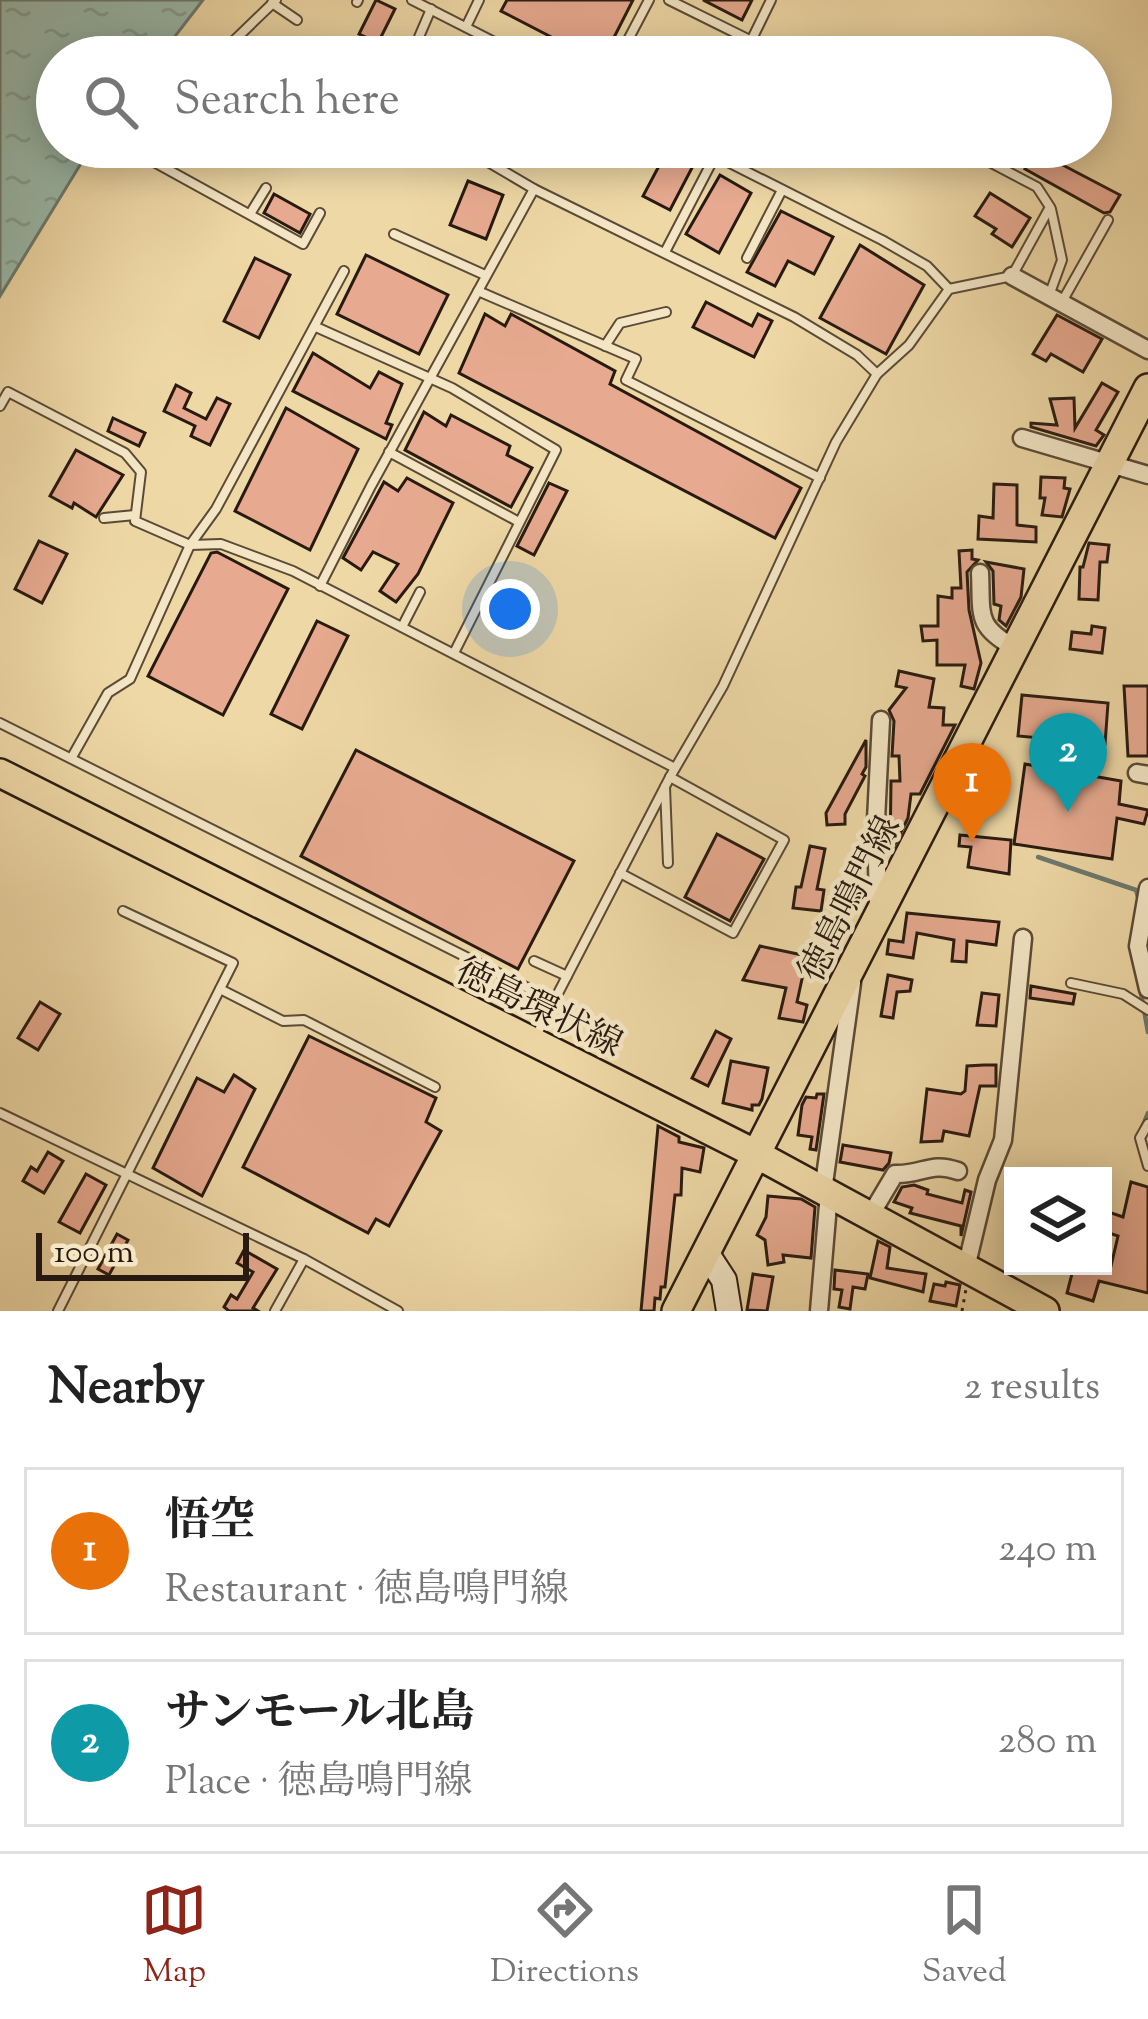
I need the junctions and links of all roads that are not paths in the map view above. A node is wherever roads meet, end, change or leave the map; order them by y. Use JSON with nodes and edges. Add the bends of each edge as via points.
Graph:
{"nodes":[{"id":1,"x":412,"y":0,"type":"edge"},
{"id":2,"x":478,"y":0,"type":"edge"},
{"id":3,"x":650,"y":0,"type":"edge"},
{"id":4,"x":669,"y":0,"type":"edge"},
{"id":5,"x":771,"y":0,"type":"edge"},
{"id":6,"x":274,"y":2,"type":"edge"},
{"id":7,"x":430,"y":9,"type":"junction"},
{"id":8,"x":297,"y":20,"type":"dead end"},
{"id":9,"x":466,"y":27,"type":"junction"},
{"id":10,"x":239,"y":36,"type":"edge"},
{"id":11,"x":419,"y":36,"type":"edge"},
{"id":12,"x":483,"y":36,"type":"edge"},
{"id":13,"x":631,"y":36,"type":"edge"},
{"id":14,"x":741,"y":36,"type":"edge"},
{"id":15,"x":753,"y":36,"type":"edge"},
{"id":16,"x":165,"y":168,"type":"edge"},
{"id":17,"x":498,"y":168,"type":"edge"},
{"id":18,"x":710,"y":168,"type":"edge"},
{"id":19,"x":739,"y":168,"type":"edge"},
{"id":20,"x":1001,"y":168,"type":"edge"},
{"id":21,"x":266,"y":188,"type":"dead end"},
{"id":22,"x":534,"y":189,"type":"junction"},
{"id":23,"x":782,"y":190,"type":"junction"},
{"id":24,"x":1050,"y":207,"type":"junction"},
{"id":25,"x":320,"y":213,"type":"dead end"},
{"id":26,"x":250,"y":214,"type":"junction"},
{"id":27,"x":1108,"y":220,"type":"dead end"},
{"id":28,"x":394,"y":234,"type":"dead end"},
{"id":29,"x":665,"y":252,"type":"junction"},
{"id":30,"x":747,"y":258,"type":"dead end"},
{"id":31,"x":344,"y":271,"type":"dead end"},
{"id":32,"x":486,"y":275,"type":"junction"},
{"id":33,"x":1012,"y":276,"type":"junction"},
{"id":34,"x":477,"y":290,"type":"junction"},
{"id":35,"x":949,"y":290,"type":"junction"},
{"id":36,"x":1056,"y":298,"type":"junction"},
{"id":37,"x":666,"y":312,"type":"dead end"},
{"id":38,"x":316,"y":327,"type":"junction"},
{"id":39,"x":604,"y":346,"type":"junction"},
{"id":40,"x":1148,"y":350,"type":"edge"},
{"id":41,"x":877,"y":374,"type":"junction"},
{"id":42,"x":429,"y":379,"type":"junction"},
{"id":43,"x":1148,"y":388,"type":"edge"},
{"id":44,"x":0,"y":406,"type":"edge"},
{"id":45,"x":1022,"y":438,"type":"dead end"},
{"id":46,"x":389,"y":452,"type":"junction"},
{"id":47,"x":1109,"y":463,"type":"junction"},
{"id":48,"x":1148,"y":475,"type":"edge"},
{"id":49,"x":820,"y":478,"type":"junction"},
{"id":50,"x":135,"y":515,"type":"junction"},
{"id":51,"x":104,"y":518,"type":"dead end"},
{"id":52,"x":519,"y":522,"type":"junction"},
{"id":53,"x":190,"y":545,"type":"junction"},
{"id":54,"x":980,"y":573,"type":"dead end"},
{"id":55,"x":320,"y":586,"type":"junction"},
{"id":56,"x":420,"y":592,"type":"dead end"},
{"id":57,"x":402,"y":627,"type":"junction"},
{"id":58,"x":1015,"y":648,"type":"junction"},
{"id":59,"x":454,"y":653,"type":"junction"},
{"id":60,"x":881,"y":720,"type":"dead end"},
{"id":61,"x":0,"y":723,"type":"edge"},
{"id":62,"x":72,"y":757,"type":"junction"},
{"id":63,"x":0,"y":773,"type":"edge"},
{"id":64,"x":670,"y":777,"type":"junction"},
{"id":65,"x":668,"y":863,"type":"dead end"},
{"id":66,"x":620,"y":873,"type":"junction"},
{"id":67,"x":1142,"y":896,"type":"edge"},
{"id":68,"x":123,"y":910,"type":"dead end"},
{"id":69,"x":878,"y":918,"type":"junction"},
{"id":70,"x":1145,"y":929,"type":"edge"},
{"id":71,"x":1023,"y":938,"type":"dead end"},
{"id":72,"x":534,"y":961,"type":"dead end"},
{"id":73,"x":855,"y":964,"type":"junction"},
{"id":74,"x":567,"y":976,"type":"junction"},
{"id":75,"x":1071,"y":983,"type":"dead end"},
{"id":76,"x":1148,"y":988,"type":"edge"},
{"id":77,"x":220,"y":989,"type":"junction"},
{"id":78,"x":554,"y":1001,"type":"junction"},
{"id":79,"x":1144,"y":1009,"type":"edge"},
{"id":80,"x":536,"y":1038,"type":"dead end"},
{"id":81,"x":435,"y":1087,"type":"dead end"},
{"id":82,"x":0,"y":1113,"type":"edge"},
{"id":83,"x":1148,"y":1124,"type":"edge"},
{"id":84,"x":758,"y":1155,"type":"junction"},
{"id":85,"x":1148,"y":1166,"type":"edge"},
{"id":86,"x":958,"y":1171,"type":"dead end"},
{"id":87,"x":128,"y":1174,"type":"junction"},
{"id":88,"x":826,"y":1192,"type":"junction"},
{"id":89,"x":870,"y":1216,"type":"junction"},
{"id":90,"x":707,"y":1253,"type":"junction"},
{"id":91,"x":304,"y":1259,"type":"junction"},
{"id":92,"x":966,"y":1268,"type":"junction"},
{"id":93,"x":58,"y":1311,"type":"edge"},
{"id":94,"x":275,"y":1311,"type":"edge"},
{"id":95,"x":398,"y":1311,"type":"edge"},
{"id":96,"x":676,"y":1311,"type":"edge"},
{"id":97,"x":729,"y":1311,"type":"edge"},
{"id":98,"x":819,"y":1311,"type":"edge"},
{"id":99,"x":1045,"y":1311,"type":"edge"}],
"edges":[{"from":1,"to":7,"type":"lane"},
{"from":2,"to":9,"type":"lane"},
{"from":3,"to":13,"type":"lane"},
{"from":4,"to":14,"type":"lane"},
{"from":5,"to":15,"type":"lane"},
{"from":6,"to":8,"type":"lane"},
{"from":6,"to":10,"type":"lane"},
{"from":7,"to":9,"type":"lane"},
{"from":7,"to":11,"type":"lane"},
{"from":9,"to":12,"type":"lane"},
{"from":16,"to":26,"type":"lane"},
{"from":17,"to":22,"type":"lane"},
{"from":18,"to":29,"type":"lane"},
{"from":19,"to":23,"type":"lane"},
{"from":20,"to":24,"type":"lane","via":[[1037,187]]},
{"from":21,"to":26,"type":"lane"},
{"from":22,"to":29,"type":"lane"},
{"from":22,"to":32,"type":"lane"},
{"from":23,"to":30,"type":"lane"},
{"from":23,"to":35,"type":"lane","via":[[927,266]]},
{"from":24,"to":33,"type":"lane"},
{"from":24,"to":36,"type":"lane","via":[[1062,260]]},
{"from":25,"to":26,"type":"lane","via":[[303,244]]},
{"from":27,"to":36,"type":"lane"},
{"from":28,"to":32,"type":"lane"},
{"from":29,"to":41,"type":"lane","via":[[794,317]]},
{"from":31,"to":38,"type":"lane"},
{"from":32,"to":34,"type":"lane"},
{"from":33,"to":35,"type":"lane"},
{"from":33,"to":36,"type":"street"},
{"from":34,"to":39,"type":"lane"},
{"from":34,"to":42,"type":"lane"},
{"from":35,"to":41,"type":"lane"},
{"from":36,"to":40,"type":"street"},
{"from":37,"to":39,"type":"lane","via":[[620,323]]},
{"from":38,"to":42,"type":"lane"},
{"from":38,"to":53,"type":"lane"},
{"from":39,"to":49,"type":"lane","via":[[635,359],[626,380]]},
{"from":41,"to":49,"type":"lane"},
{"from":42,"to":46,"type":"lane"},
{"from":42,"to":52,"type":"lane","via":[[556,449]]},
{"from":43,"to":47,"type":"main road","name":"徳島鳴門線"},
{"from":44,"to":50,"type":"lane","via":[[8,392],[125,453],[141,472]]},
{"from":45,"to":47,"type":"street"},
{"from":46,"to":52,"type":"lane"},
{"from":46,"to":55,"type":"lane"},
{"from":47,"to":48,"type":"street"},
{"from":47,"to":58,"type":"main road","name":"徳島鳴門線"},
{"from":49,"to":64,"type":"lane"},
{"from":50,"to":51,"type":"lane"},
{"from":50,"to":53,"type":"lane"},
{"from":52,"to":59,"type":"lane"},
{"from":53,"to":55,"type":"lane","via":[[221,544]]},
{"from":53,"to":62,"type":"lane","via":[[144,656],[130,679],[108,693]]},
{"from":54,"to":58,"type":"street","via":[[989,634]]},
{"from":55,"to":57,"type":"lane"},
{"from":56,"to":57,"type":"lane"},
{"from":57,"to":59,"type":"lane"},
{"from":58,"to":69,"type":"main road","name":"徳島鳴門線"},
{"from":59,"to":64,"type":"lane"},
{"from":60,"to":69,"type":"street"},
{"from":61,"to":62,"type":"lane"},
{"from":62,"to":78,"type":"lane"},
{"from":63,"to":84,"type":"main road","name":"徳島環状線"},
{"from":64,"to":65,"type":"lane"},
{"from":64,"to":66,"type":"lane"},
{"from":64,"to":66,"type":"lane","via":[[784,840],[733,933]]},
{"from":66,"to":74,"type":"lane"},
{"from":67,"to":70,"type":"street"},
{"from":68,"to":77,"type":"lane","via":[[232,963]]},
{"from":69,"to":73,"type":"main road","name":"徳島鳴門線"},
{"from":70,"to":76,"type":"street","via":[[1138,946]]},
{"from":71,"to":92,"type":"street","via":[[1003,1141]]},
{"from":72,"to":74,"type":"lane"},
{"from":73,"to":84,"type":"main road","name":"徳島鳴門線"},
{"from":73,"to":88,"type":"street"},
{"from":74,"to":78,"type":"lane"},
{"from":75,"to":79,"type":"lane","via":[[1123,994]]},
{"from":77,"to":81,"type":"lane","via":[[283,1021],[304,1020]]},
{"from":77,"to":87,"type":"lane"},
{"from":78,"to":80,"type":"lane"},
{"from":82,"to":87,"type":"lane"},
{"from":83,"to":85,"type":"lane","via":[[1140,1138]]},
{"from":84,"to":88,"type":"main road","name":"徳島環状線"},
{"from":84,"to":90,"type":"main road","name":"徳島鳴門線"},
{"from":86,"to":89,"type":"street","via":[[940,1164],[896,1174]]},
{"from":87,"to":91,"type":"lane"},
{"from":87,"to":93,"type":"lane"},
{"from":88,"to":89,"type":"main road","name":"徳島環状線"},
{"from":88,"to":98,"type":"street"},
{"from":89,"to":92,"type":"main road","name":"徳島環状線"},
{"from":90,"to":96,"type":"main road","name":"徳島鳴門線"},
{"from":90,"to":97,"type":"street","via":[[724,1280]]},
{"from":91,"to":94,"type":"lane"},
{"from":91,"to":95,"type":"lane"},
{"from":92,"to":99,"type":"main road","name":"徳島環状線"}]}
